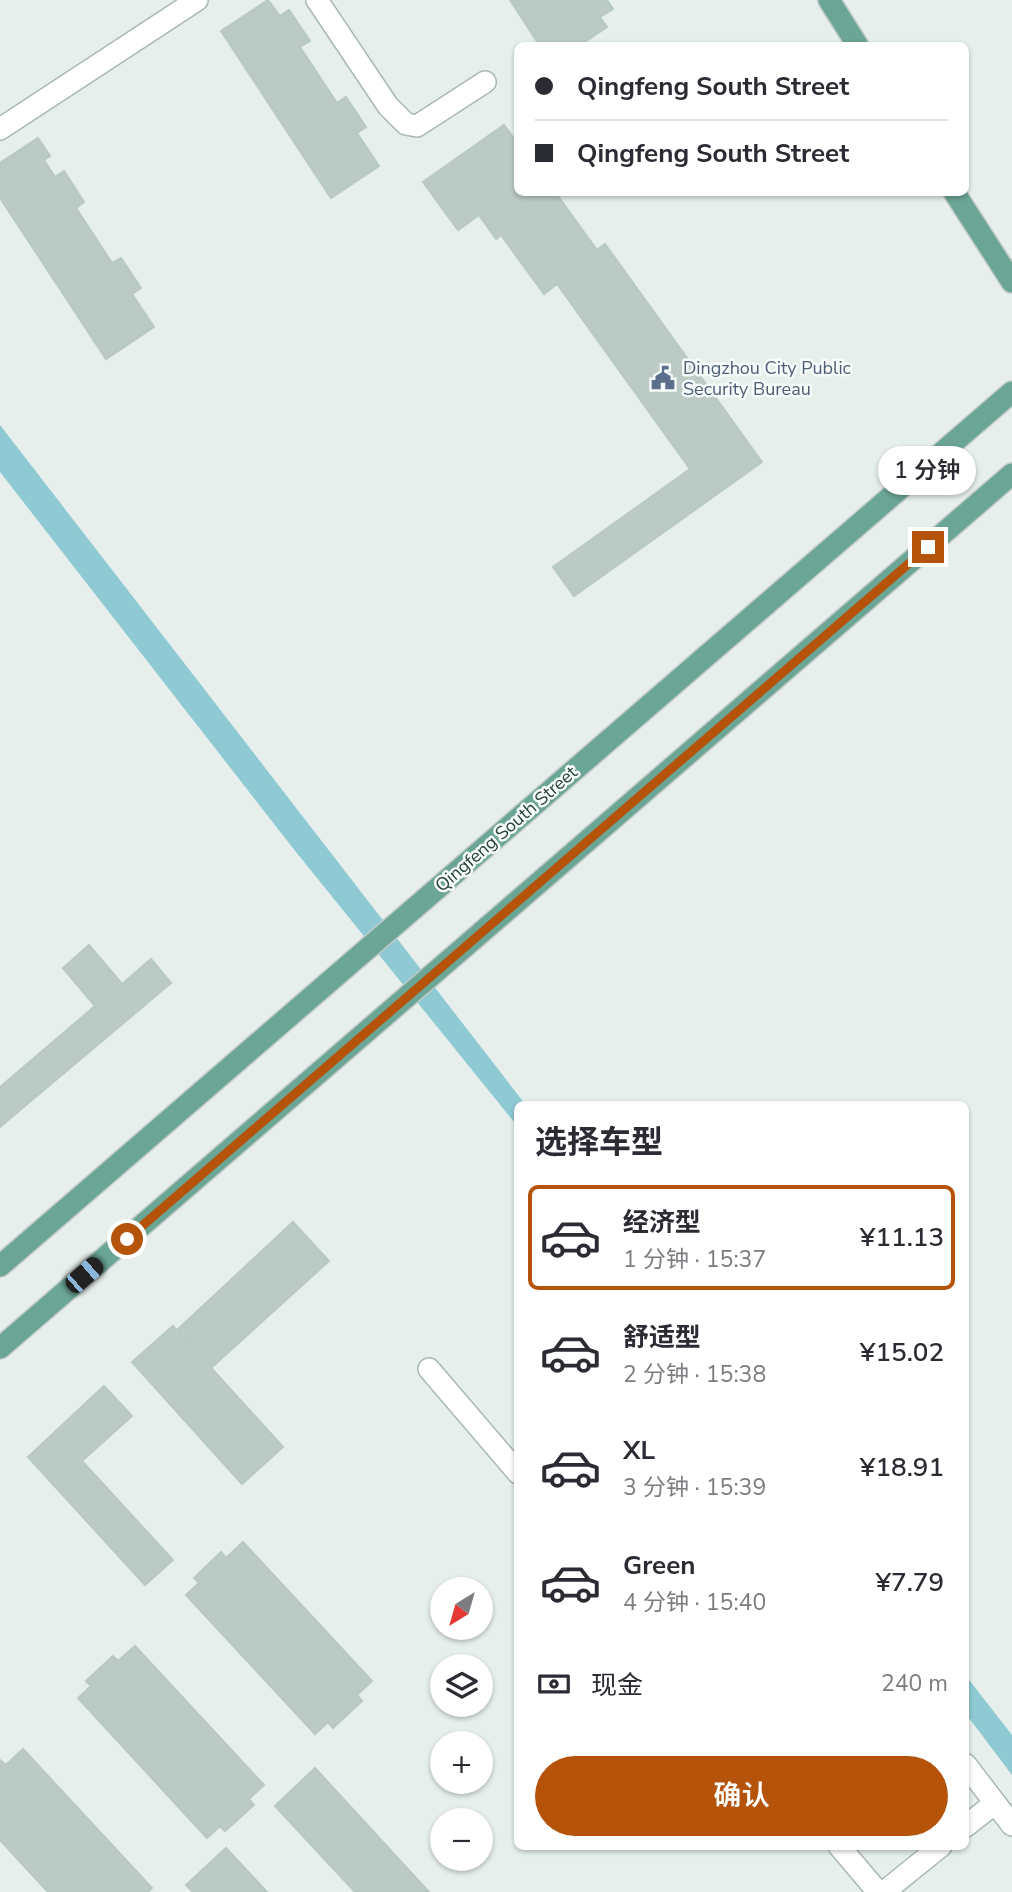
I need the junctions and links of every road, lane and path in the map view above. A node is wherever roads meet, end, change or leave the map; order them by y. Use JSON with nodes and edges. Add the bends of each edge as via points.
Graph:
{"nodes":[{"id":1,"x":197,"y":0,"type":"edge"},
{"id":2,"x":317,"y":0,"type":"edge"},
{"id":3,"x":828,"y":0,"type":"edge"},
{"id":4,"x":855,"y":42,"type":"edge"},
{"id":5,"x":485,"y":82,"type":"dead end"},
{"id":6,"x":0,"y":130,"type":"edge"},
{"id":7,"x":957,"y":196,"type":"edge"},
{"id":8,"x":1012,"y":282,"type":"edge"},
{"id":9,"x":1012,"y":392,"type":"edge"},
{"id":10,"x":1012,"y":474,"type":"edge"},
{"id":11,"x":0,"y":1266,"type":"edge"},
{"id":12,"x":0,"y":1348,"type":"edge"},
{"id":13,"x":429,"y":1369,"type":"dead end"},
{"id":14,"x":514,"y":1468,"type":"edge"},
{"id":15,"x":969,"y":1769,"type":"edge"},
{"id":16,"x":995,"y":1803,"type":"junction"},
{"id":17,"x":969,"y":1824,"type":"edge"},
{"id":18,"x":1012,"y":1825,"type":"edge"},
{"id":19,"x":842,"y":1850,"type":"edge"},
{"id":20,"x":936,"y":1850,"type":"edge"},
{"id":21,"x":878,"y":1892,"type":"edge"},
{"id":22,"x":884,"y":1892,"type":"edge"}],
"edges":[{"from":1,"to":6,"type":"street"},
{"from":2,"to":5,"type":"street","via":[[388,106],[406,124],[417,126]]},
{"from":3,"to":4,"type":"main road"},
{"from":7,"to":8,"type":"main road"},
{"from":9,"to":11,"type":"main road","name":"Qingfeng South Street"},
{"from":10,"to":12,"type":"main road"},
{"from":13,"to":14,"type":"street"},
{"from":15,"to":16,"type":"street"},
{"from":16,"to":17,"type":"street"},
{"from":16,"to":18,"type":"street"},
{"from":19,"to":21,"type":"street"},
{"from":20,"to":22,"type":"street"}]}
